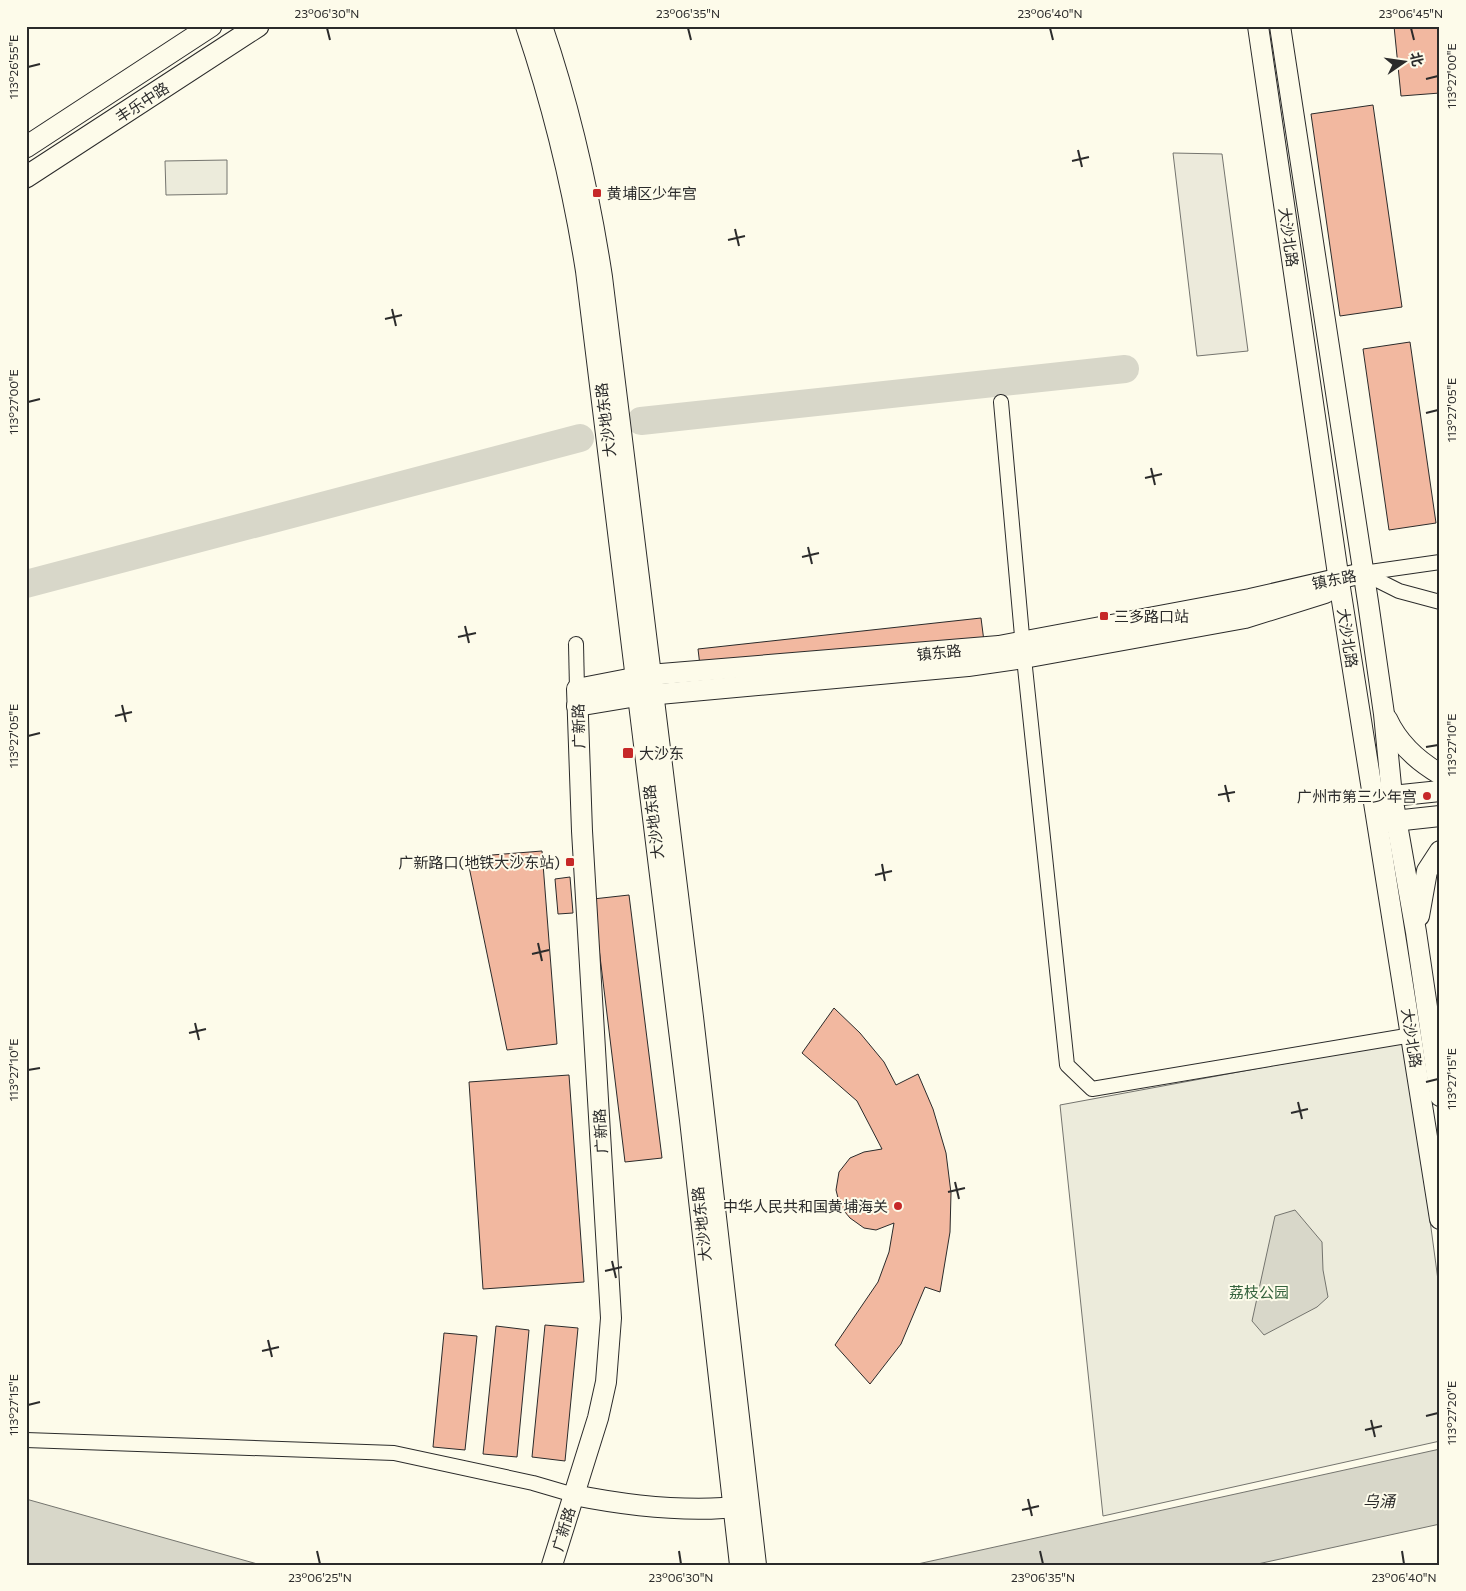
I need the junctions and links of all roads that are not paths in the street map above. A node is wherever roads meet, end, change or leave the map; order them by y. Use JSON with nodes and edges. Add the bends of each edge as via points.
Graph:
{"nodes":[{"id":1,"x":211,"y":26,"type":"edge"},
{"id":2,"x":258,"y":26,"type":"edge"},
{"id":3,"x":526,"y":26,"type":"edge"},
{"id":4,"x":542,"y":26,"type":"edge"},
{"id":5,"x":1258,"y":26,"type":"edge"},
{"id":6,"x":1280,"y":26,"type":"edge"},
{"id":7,"x":26,"y":147,"type":"edge"},
{"id":8,"x":26,"y":177,"type":"edge"},
{"id":9,"x":1001,"y":402,"type":"dead end"},
{"id":10,"x":1440,"y":562,"type":"edge"},
{"id":11,"x":1363,"y":573,"type":"junction"},
{"id":12,"x":1339,"y":583,"type":"junction"},
{"id":13,"x":1440,"y":602,"type":"edge"},
{"id":14,"x":576,"y":644,"type":"dead end"},
{"id":15,"x":1023,"y":650,"type":"junction"},
{"id":16,"x":643,"y":686,"type":"junction"},
{"id":17,"x":577,"y":698,"type":"junction"},
{"id":18,"x":1384,"y":714,"type":"junction"},
{"id":19,"x":1440,"y":774,"type":"edge"},
{"id":20,"x":1440,"y":790,"type":"edge"},
{"id":21,"x":1392,"y":796,"type":"junction"},
{"id":22,"x":1440,"y":816,"type":"edge"},
{"id":23,"x":1387,"y":822,"type":"junction"},
{"id":24,"x":1440,"y":851,"type":"edge"},
{"id":25,"x":1416,"y":932,"type":"junction"},
{"id":26,"x":1412,"y":1035,"type":"junction"},
{"id":27,"x":1440,"y":1096,"type":"edge"},
{"id":28,"x":1440,"y":1219,"type":"edge"},
{"id":29,"x":26,"y":1440,"type":"edge"},
{"id":30,"x":574,"y":1495,"type":"junction"},
{"id":31,"x":742,"y":1507,"type":"junction"},
{"id":32,"x":552,"y":1565,"type":"edge"},
{"id":33,"x":740,"y":1565,"type":"edge"},
{"id":34,"x":756,"y":1565,"type":"edge"}],
"edges":[{"from":1,"to":7,"type":"main road","name":"丰乐中路"},
{"from":2,"to":8,"type":"main road","name":"丰乐中路"},
{"from":3,"to":16,"type":"street","name":"大沙地东路","via":[[550,106],[579,226]]},
{"from":4,"to":16,"type":"street","name":"大沙地东路","via":[[576,139],[598,249],[624,450]]},
{"from":5,"to":12,"type":"street","name":"大沙北路"},
{"from":6,"to":11,"type":"street","name":"大沙北路"},
{"from":9,"to":15,"type":"street"},
{"from":10,"to":11,"type":"street"},
{"from":11,"to":12,"type":"street","name":"镇东路"},
{"from":11,"to":13,"type":"street","via":[[1399,591]]},
{"from":11,"to":18,"type":"street","name":"大沙北路"},
{"from":12,"to":15,"type":"street","name":"镇东路","via":[[1245,618]]},
{"from":12,"to":23,"type":"street","name":"大沙北路"},
{"from":14,"to":17,"type":"street"},
{"from":15,"to":16,"type":"street","name":"镇东路","via":[[944,652]]},
{"from":15,"to":26,"type":"street","via":[[1067,1065],[1092,1089]]},
{"from":16,"to":17,"type":"street","name":"镇东路"},
{"from":16,"to":31,"type":"street","name":"大沙地东路","via":[[689,1110]]},
{"from":17,"to":30,"type":"street","name":"广新路","via":[[611,1318],[606,1382]]},
{"from":18,"to":19,"type":"street","via":[[1406,748]]},
{"from":18,"to":21,"type":"street","name":"大沙北路"},
{"from":20,"to":21,"type":"street"},
{"from":21,"to":23,"type":"street"},
{"from":22,"to":23,"type":"street"},
{"from":23,"to":25,"type":"street","name":"大沙北路"},
{"from":23,"to":26,"type":"street","name":"大沙北路"},
{"from":24,"to":25,"type":"street","via":[[1427,871]]},
{"from":25,"to":27,"type":"street","name":"大沙北路"},
{"from":26,"to":28,"type":"street","name":"大沙北路"},
{"from":29,"to":30,"type":"street","via":[[394,1453]]},
{"from":30,"to":31,"type":"street","via":[[618,1504]]},
{"from":30,"to":32,"type":"street","name":"广新路"},
{"from":31,"to":33,"type":"street","name":"大沙地东路"},
{"from":31,"to":34,"type":"street","name":"大沙地东路"}]}
